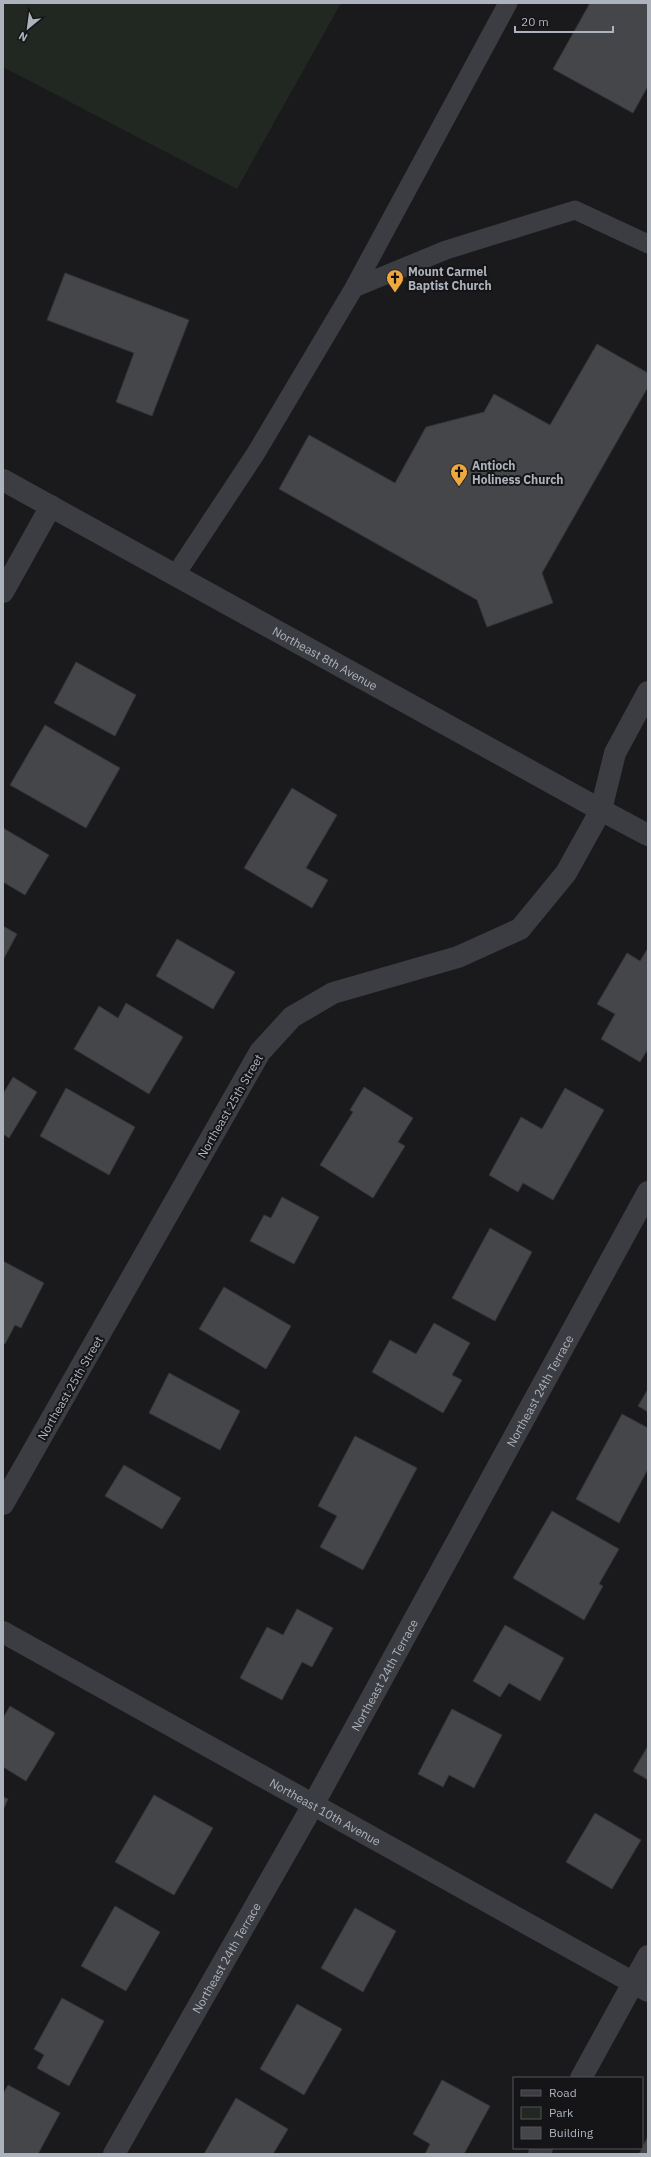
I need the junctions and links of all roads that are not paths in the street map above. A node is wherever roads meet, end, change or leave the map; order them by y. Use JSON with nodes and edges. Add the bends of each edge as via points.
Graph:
{"nodes":[{"id":1,"x":508,"y":3,"type":"edge"},
{"id":2,"x":648,"y":244,"type":"edge"},
{"id":3,"x":354,"y":288,"type":"junction"},
{"id":4,"x":3,"y":480,"type":"edge"},
{"id":5,"x":51,"y":506,"type":"junction"},
{"id":6,"x":176,"y":574,"type":"junction"},
{"id":7,"x":3,"y":592,"type":"edge"},
{"id":8,"x":648,"y":692,"type":"edge"},
{"id":9,"x":601,"y":810,"type":"junction"},
{"id":10,"x":648,"y":835,"type":"edge"},
{"id":11,"x":648,"y":1192,"type":"edge"},
{"id":12,"x":3,"y":1504,"type":"edge"},
{"id":13,"x":3,"y":1632,"type":"edge"},
{"id":14,"x":313,"y":1805,"type":"junction"},
{"id":15,"x":648,"y":1956,"type":"edge"},
{"id":16,"x":640,"y":1987,"type":"edge"},
{"id":17,"x":582,"y":2077,"type":"edge"},
{"id":18,"x":114,"y":2154,"type":"edge"}],
"edges":[{"from":1,"to":3,"type":"lane"},
{"from":2,"to":3,"type":"lane","via":[[575,210],[446,250]]},
{"from":3,"to":6,"type":"lane","via":[[256,453]]},
{"from":4,"to":5,"type":"street","name":"Northeast 8th Avenue"},
{"from":5,"to":6,"type":"street","name":"Northeast 8th Avenue"},
{"from":5,"to":7,"type":"street"},
{"from":6,"to":9,"type":"street","name":"Northeast 8th Avenue"},
{"from":8,"to":9,"type":"street","name":"Northeast 25th Street","via":[[615,753]]},
{"from":9,"to":10,"type":"street","name":"Northeast 8th Avenue"},
{"from":9,"to":12,"type":"street","name":"Northeast 25th Street","via":[[566,873],[520,929],[458,957],[333,993],[292,1017],[260,1052]]},
{"from":11,"to":14,"type":"street","name":"Northeast 24th Terrace"},
{"from":13,"to":14,"type":"street","name":"Northeast 10th Avenue"},
{"from":14,"to":16,"type":"street","name":"Northeast 10th Avenue"},
{"from":14,"to":18,"type":"street","name":"Northeast 24th Terrace"},
{"from":15,"to":16,"type":"street"},
{"from":16,"to":17,"type":"street"}]}
